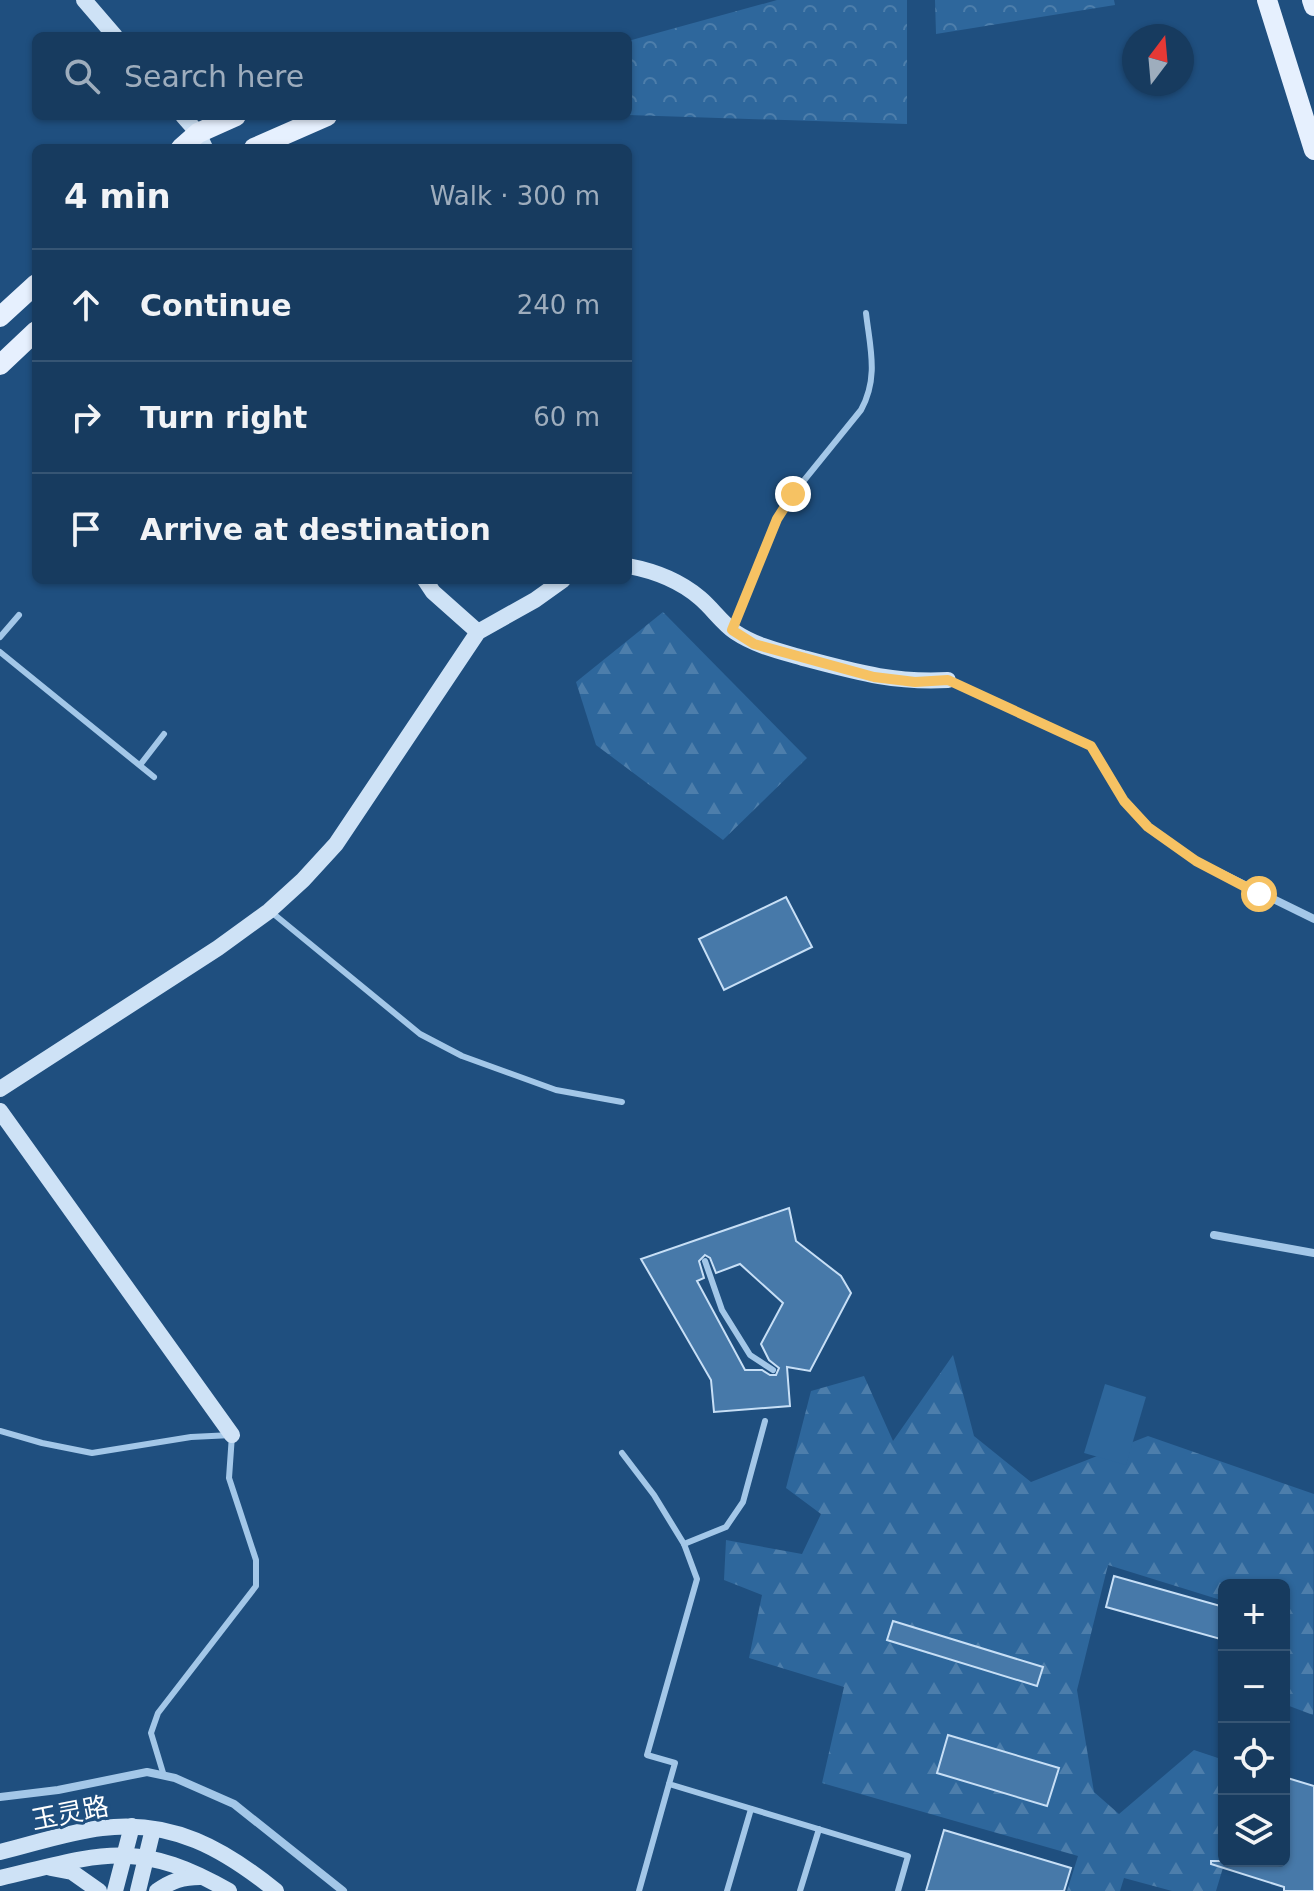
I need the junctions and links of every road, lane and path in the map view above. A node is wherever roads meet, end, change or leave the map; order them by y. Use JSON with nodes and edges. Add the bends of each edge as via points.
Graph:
{"nodes":[{"id":1,"x":84,"y":0,"type":"edge"},
{"id":2,"x":1267,"y":0,"type":"edge"},
{"id":3,"x":1312,"y":0,"type":"edge"},
{"id":4,"x":1314,"y":6,"type":"edge"},
{"id":5,"x":112,"y":32,"type":"edge"},
{"id":6,"x":186,"y":120,"type":"edge"},
{"id":7,"x":230,"y":120,"type":"edge"},
{"id":8,"x":318,"y":120,"type":"edge"},
{"id":9,"x":201,"y":140,"type":"edge"},
{"id":10,"x":263,"y":144,"type":"edge"},
{"id":11,"x":1314,"y":150,"type":"edge"},
{"id":12,"x":32,"y":288,"type":"edge"},
{"id":13,"x":866,"y":313,"type":"dead end"},
{"id":14,"x":0,"y":317,"type":"edge"},
{"id":15,"x":32,"y":335,"type":"edge"},
{"id":16,"x":0,"y":365,"type":"edge"},
{"id":17,"x":632,"y":567,"type":"edge"},
{"id":18,"x":428,"y":584,"type":"edge"},
{"id":19,"x":557,"y":584,"type":"edge"},
{"id":20,"x":19,"y":615,"type":"dead end"},
{"id":21,"x":732,"y":630,"type":"junction"},
{"id":22,"x":478,"y":632,"type":"junction"},
{"id":23,"x":0,"y":637,"type":"edge"},
{"id":24,"x":0,"y":652,"type":"edge"},
{"id":25,"x":948,"y":680,"type":"joint"},
{"id":26,"x":164,"y":734,"type":"dead end"},
{"id":27,"x":140,"y":765,"type":"junction"},
{"id":28,"x":154,"y":777,"type":"dead end"},
{"id":29,"x":269,"y":911,"type":"junction"},
{"id":30,"x":1314,"y":919,"type":"edge"},
{"id":31,"x":0,"y":1089,"type":"edge"},
{"id":32,"x":622,"y":1102,"type":"dead end"},
{"id":33,"x":0,"y":1111,"type":"edge"},
{"id":34,"x":1214,"y":1235,"type":"dead end"},
{"id":35,"x":1314,"y":1253,"type":"edge"},
{"id":36,"x":705,"y":1261,"type":"dead end"},
{"id":37,"x":773,"y":1370,"type":"dead end"},
{"id":38,"x":765,"y":1421,"type":"dead end"},
{"id":39,"x":0,"y":1431,"type":"edge"},
{"id":40,"x":232,"y":1435,"type":"junction"},
{"id":41,"x":622,"y":1453,"type":"dead end"},
{"id":42,"x":684,"y":1544,"type":"junction"},
{"id":43,"x":164,"y":1776,"type":"junction"},
{"id":44,"x":669,"y":1784,"type":"junction"},
{"id":45,"x":0,"y":1797,"type":"edge"},
{"id":46,"x":751,"y":1809,"type":"junction"},
{"id":47,"x":132,"y":1826,"type":"junction"},
{"id":48,"x":153,"y":1829,"type":"junction"},
{"id":49,"x":819,"y":1829,"type":"junction"},
{"id":50,"x":0,"y":1852,"type":"edge"},
{"id":51,"x":125,"y":1854,"type":"junction"},
{"id":52,"x":147,"y":1857,"type":"junction"},
{"id":53,"x":45,"y":1867,"type":"junction"},
{"id":54,"x":205,"y":1877,"type":"junction"},
{"id":55,"x":0,"y":1878,"type":"edge"},
{"id":56,"x":99,"y":1891,"type":"edge"},
{"id":57,"x":115,"y":1891,"type":"edge"},
{"id":58,"x":138,"y":1891,"type":"edge"},
{"id":59,"x":157,"y":1891,"type":"edge"},
{"id":60,"x":229,"y":1891,"type":"edge"},
{"id":61,"x":276,"y":1891,"type":"edge"},
{"id":62,"x":343,"y":1891,"type":"edge"},
{"id":63,"x":639,"y":1891,"type":"edge"},
{"id":64,"x":727,"y":1891,"type":"edge"},
{"id":65,"x":800,"y":1891,"type":"edge"},
{"id":66,"x":898,"y":1891,"type":"edge"}],
"edges":[{"from":1,"to":5,"type":"street"},
{"from":2,"to":11,"type":"main road"},
{"from":3,"to":4,"type":"main road"},
{"from":6,"to":9,"type":"street"},
{"from":7,"to":9,"type":"main road"},
{"from":8,"to":10,"type":"main road"},
{"from":12,"to":14,"type":"main road"},
{"from":13,"to":21,"type":"lane","via":[[870,394],[777,519]]},
{"from":15,"to":16,"type":"main road"},
{"from":17,"to":21,"type":"street","via":[[676,580]]},
{"from":18,"to":22,"type":"street"},
{"from":19,"to":22,"type":"street"},
{"from":20,"to":23,"type":"lane"},
{"from":21,"to":25,"type":"street","via":[[754,644],[874,677]]},
{"from":22,"to":29,"type":"street","via":[[336,844]]},
{"from":24,"to":27,"type":"lane"},
{"from":25,"to":30,"type":"street","via":[[1091,746],[1124,801],[1148,827],[1196,861]]},
{"from":26,"to":27,"type":"lane"},
{"from":27,"to":28,"type":"lane"},
{"from":29,"to":31,"type":"street"},
{"from":29,"to":32,"type":"lane","via":[[420,1034],[462,1056],[556,1090]]},
{"from":33,"to":40,"type":"street"},
{"from":34,"to":35,"type":"street"},
{"from":36,"to":37,"type":"lane","via":[[722,1310],[750,1355]]},
{"from":38,"to":42,"type":"lane","via":[[743,1502],[726,1527]]},
{"from":39,"to":40,"type":"lane","via":[[92,1453]]},
{"from":40,"to":43,"type":"lane","via":[[229,1478],[256,1560],[256,1586],[158,1713],[151,1733]]},
{"from":41,"to":42,"type":"lane"},
{"from":42,"to":44,"type":"lane","via":[[697,1579],[647,1755],[675,1763]]},
{"from":43,"to":45,"type":"street","via":[[147,1772]]},
{"from":43,"to":62,"type":"street","via":[[234,1804]]},
{"from":44,"to":46,"type":"lane"},
{"from":44,"to":63,"type":"lane"},
{"from":46,"to":49,"type":"lane"},
{"from":46,"to":64,"type":"lane"},
{"from":47,"to":48,"type":"street","name":"玉灵路"},
{"from":47,"to":50,"type":"street","name":"玉灵路","via":[[100,1828]]},
{"from":47,"to":51,"type":"street"},
{"from":48,"to":52,"type":"street"},
{"from":48,"to":61,"type":"street","name":"玉灵路","via":[[215,1848]]},
{"from":49,"to":65,"type":"lane"},
{"from":49,"to":66,"type":"lane","via":[[908,1856]]},
{"from":51,"to":52,"type":"street","name":"玉灵路"},
{"from":51,"to":53,"type":"street","name":"玉灵路"},
{"from":51,"to":57,"type":"street"},
{"from":52,"to":54,"type":"street","name":"玉灵路"},
{"from":52,"to":58,"type":"street"},
{"from":53,"to":55,"type":"street","name":"玉灵路"},
{"from":53,"to":56,"type":"street","via":[[72,1872]]},
{"from":54,"to":59,"type":"street","via":[[186,1877]]},
{"from":54,"to":60,"type":"street","name":"玉灵路"}]}
